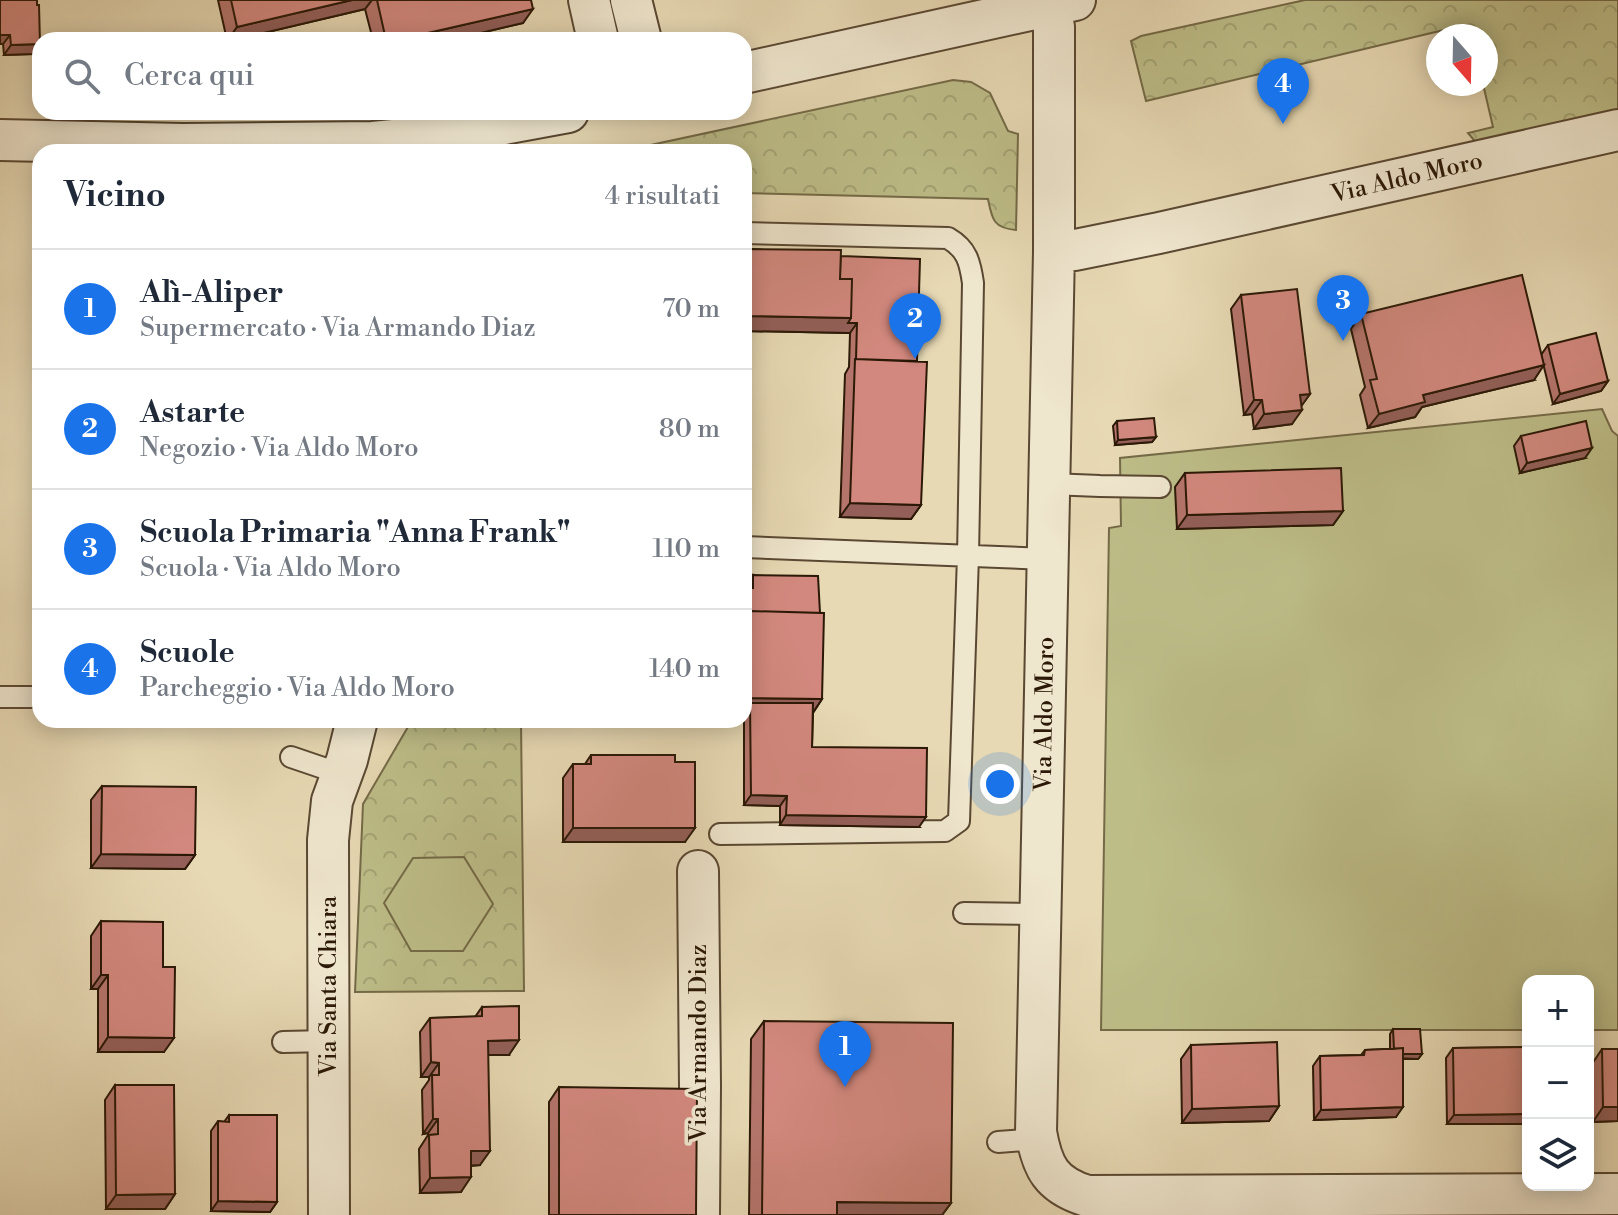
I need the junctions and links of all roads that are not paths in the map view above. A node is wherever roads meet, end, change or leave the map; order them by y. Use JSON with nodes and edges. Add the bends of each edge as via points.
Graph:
{"nodes":[{"id":1,"x":589,"y":0,"type":"edge"},
{"id":2,"x":631,"y":0,"type":"edge"},
{"id":3,"x":1062,"y":3,"type":"edge"},
{"id":4,"x":596,"y":32,"type":"edge"},
{"id":5,"x":639,"y":32,"type":"edge"},
{"id":6,"x":752,"y":71,"type":"edge"},
{"id":7,"x":525,"y":120,"type":"edge"},
{"id":8,"x":1618,"y":130,"type":"edge"},
{"id":9,"x":0,"y":140,"type":"edge"},
{"id":10,"x":183,"y":144,"type":"edge"},
{"id":11,"x":183,"y":144,"type":"edge"},
{"id":12,"x":402,"y":144,"type":"edge"},
{"id":13,"x":420,"y":144,"type":"edge"},
{"id":14,"x":752,"y":233,"type":"edge"},
{"id":15,"x":1054,"y":251,"type":"junction"},
{"id":16,"x":1050,"y":484,"type":"junction"},
{"id":17,"x":1160,"y":487,"type":"dead end"},
{"id":18,"x":752,"y":547,"type":"edge"},
{"id":19,"x":968,"y":556,"type":"junction"},
{"id":20,"x":1048,"y":559,"type":"junction"},
{"id":21,"x":0,"y":697,"type":"edge"},
{"id":22,"x":32,"y":697,"type":"edge"},
{"id":23,"x":355,"y":728,"type":"edge"},
{"id":24,"x":378,"y":728,"type":"edge"},
{"id":25,"x":291,"y":757,"type":"dead end"},
{"id":26,"x":344,"y":767,"type":"junction"},
{"id":27,"x":720,"y":834,"type":"dead end"},
{"id":28,"x":698,"y":871,"type":"dead end"},
{"id":29,"x":964,"y":913,"type":"dead end"},
{"id":30,"x":1040,"y":914,"type":"junction"},
{"id":31,"x":329,"y":1041,"type":"junction"},
{"id":32,"x":283,"y":1042,"type":"dead end"},
{"id":33,"x":1618,"y":1194,"type":"edge"},
{"id":34,"x":329,"y":1215,"type":"edge"},
{"id":35,"x":699,"y":1215,"type":"edge"}],
"edges":[{"from":1,"to":4,"type":"street"},
{"from":2,"to":5,"type":"street"},
{"from":3,"to":6,"type":"street","name":"Via Aldo Moro"},
{"from":3,"to":15,"type":"street","name":"Via Aldo Moro","via":[[1054,27]]},
{"from":7,"to":13,"type":"street"},
{"from":8,"to":15,"type":"street","name":"Via Aldo Moro"},
{"from":9,"to":10,"type":"street"},
{"from":11,"to":12,"type":"street"},
{"from":14,"to":19,"type":"lane","via":[[948,238],[960,245],[973,283]]},
{"from":15,"to":16,"type":"street","name":"Via Aldo Moro"},
{"from":16,"to":17,"type":"lane"},
{"from":16,"to":20,"type":"street","name":"Via Aldo Moro"},
{"from":18,"to":19,"type":"lane"},
{"from":19,"to":20,"type":"lane"},
{"from":19,"to":27,"type":"lane","via":[[959,821],[945,831]]},
{"from":20,"to":30,"type":"street","name":"Via Aldo Moro"},
{"from":21,"to":22,"type":"lane"},
{"from":23,"to":26,"type":"street","name":"Via Santa Chiara"},
{"from":24,"to":26,"type":"street","name":"Via Santa Chiara"},
{"from":25,"to":26,"type":"lane"},
{"from":26,"to":31,"type":"street","name":"Via Santa Chiara","via":[[332,801],[328,840]]},
{"from":28,"to":35,"type":"street","name":"Via Armando Diaz"},
{"from":29,"to":30,"type":"lane"},
{"from":30,"to":33,"type":"street","name":"Via Aldo Moro","via":[[1028,1151],[1072,1191],[1113,1197]]},
{"from":31,"to":32,"type":"lane"},
{"from":31,"to":34,"type":"street","name":"Via Santa Chiara"}]}
